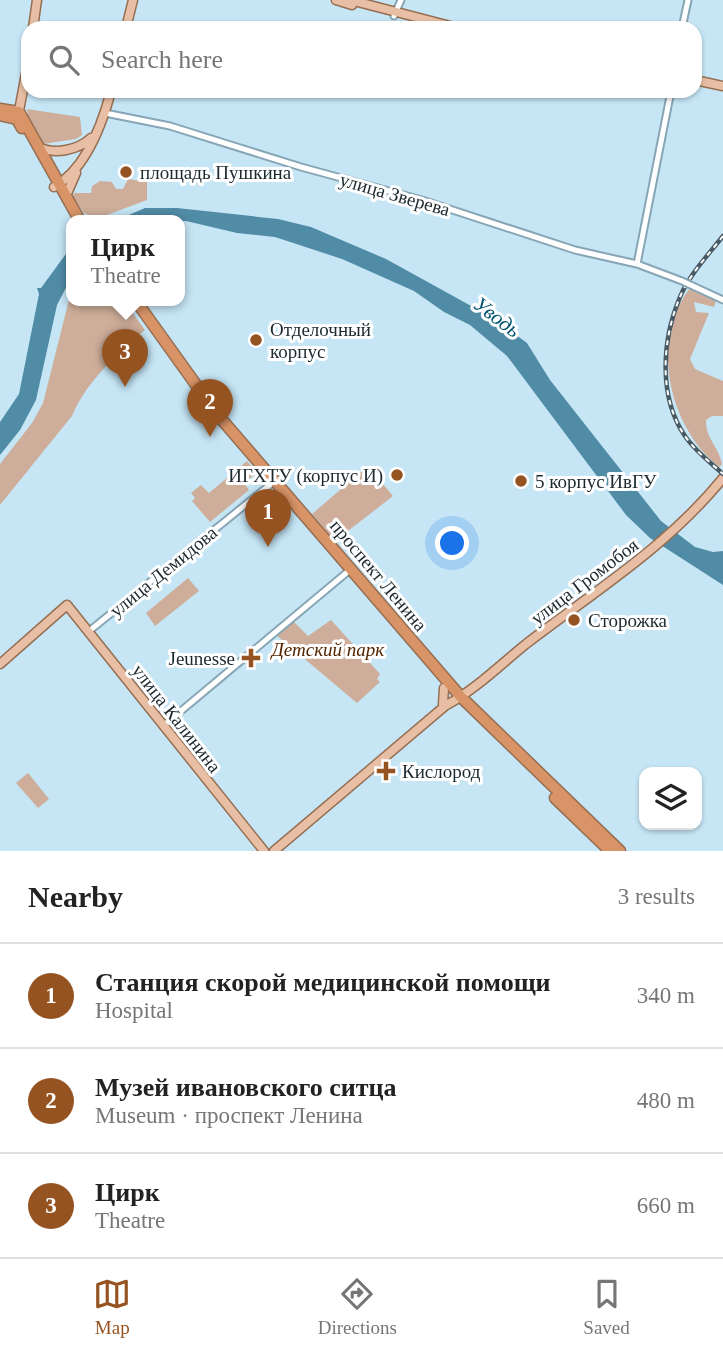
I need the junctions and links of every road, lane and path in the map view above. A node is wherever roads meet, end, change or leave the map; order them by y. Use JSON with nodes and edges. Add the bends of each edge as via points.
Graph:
{"nodes":[{"id":1,"x":37,"y":0,"type":"edge"},
{"id":2,"x":133,"y":0,"type":"edge"},
{"id":3,"x":336,"y":0,"type":"edge"},
{"id":4,"x":350,"y":0,"type":"edge"},
{"id":5,"x":401,"y":0,"type":"edge"},
{"id":6,"x":688,"y":0,"type":"edge"},
{"id":7,"x":396,"y":14,"type":"junction"},
{"id":8,"x":34,"y":21,"type":"edge"},
{"id":9,"x":128,"y":21,"type":"edge"},
{"id":10,"x":427,"y":21,"type":"edge"},
{"id":11,"x":684,"y":21,"type":"edge"},
{"id":12,"x":702,"y":82,"type":"edge"},
{"id":13,"x":723,"y":86,"type":"edge"},
{"id":14,"x":21,"y":98,"type":"edge"},
{"id":15,"x":109,"y":98,"type":"edge"},
{"id":16,"x":670,"y":98,"type":"edge"},
{"id":17,"x":0,"y":108,"type":"edge"},
{"id":18,"x":105,"y":113,"type":"junction"},
{"id":19,"x":0,"y":116,"type":"edge"},
{"id":20,"x":18,"y":116,"type":"junction"},
{"id":21,"x":97,"y":130,"type":"junction"},
{"id":22,"x":36,"y":145,"type":"junction"},
{"id":23,"x":81,"y":160,"type":"junction"},
{"id":24,"x":57,"y":186,"type":"junction"},
{"id":25,"x":66,"y":196,"type":"junction"},
{"id":26,"x":70,"y":215,"type":"edge"},
{"id":27,"x":77,"y":215,"type":"edge"},
{"id":28,"x":637,"y":264,"type":"junction"},
{"id":29,"x":723,"y":300,"type":"edge"},
{"id":30,"x":133,"y":306,"type":"edge"},
{"id":31,"x":140,"y":306,"type":"edge"},
{"id":32,"x":723,"y":478,"type":"edge"},
{"id":33,"x":271,"y":484,"type":"junction"},
{"id":34,"x":349,"y":571,"type":"junction"},
{"id":35,"x":88,"y":632,"type":"junction"},
{"id":36,"x":0,"y":664,"type":"edge"},
{"id":37,"x":444,"y":688,"type":"junction"},
{"id":38,"x":458,"y":699,"type":"junction"},
{"id":39,"x":443,"y":704,"type":"junction"},
{"id":40,"x":163,"y":726,"type":"junction"},
{"id":41,"x":266,"y":851,"type":"edge"},
{"id":42,"x":274,"y":851,"type":"edge"},
{"id":43,"x":610,"y":851,"type":"edge"},
{"id":44,"x":620,"y":851,"type":"edge"}],
"edges":[{"from":1,"to":8,"type":"main road"},
{"from":2,"to":9,"type":"main road"},
{"from":3,"to":7,"type":"main road"},
{"from":4,"to":7,"type":"main road"},
{"from":5,"to":7,"type":"street"},
{"from":6,"to":11,"type":"street"},
{"from":7,"to":10,"type":"main road"},
{"from":12,"to":13,"type":"main road"},
{"from":14,"to":20,"type":"main road"},
{"from":15,"to":18,"type":"main road"},
{"from":16,"to":28,"type":"street"},
{"from":17,"to":20,"type":"highway"},
{"from":18,"to":21,"type":"main road"},
{"from":18,"to":28,"type":"street","name":"улица Зверева","via":[[170,126],[575,250]]},
{"from":19,"to":20,"type":"highway"},
{"from":20,"to":22,"type":"highway"},
{"from":20,"to":24,"type":"highway"},
{"from":21,"to":22,"type":"main road","via":[[75,149],[46,150]]},
{"from":21,"to":23,"type":"main road"},
{"from":22,"to":24,"type":"highway"},
{"from":23,"to":24,"type":"main road"},
{"from":23,"to":25,"type":"main road"},
{"from":24,"to":25,"type":"highway"},
{"from":24,"to":26,"type":"highway"},
{"from":25,"to":27,"type":"highway"},
{"from":28,"to":29,"type":"street","name":"улица Зверева","bridge":true},
{"from":30,"to":33,"type":"highway","name":"проспект Ленина","via":[[213,417]]},
{"from":31,"to":34,"type":"highway","name":"проспект Ленина","via":[[216,414]]},
{"from":32,"to":38,"type":"main road","name":"улица Громобоя","via":[[654,548]]},
{"from":33,"to":34,"type":"highway","name":"проспект Ленина"},
{"from":33,"to":35,"type":"street","name":"улица Демидова"},
{"from":34,"to":37,"type":"highway","name":"проспект Ленина"},
{"from":34,"to":38,"type":"highway","name":"проспект Ленина"},
{"from":34,"to":40,"type":"street"},
{"from":35,"to":36,"type":"main road","name":"улица Калинина","via":[[67,605]]},
{"from":35,"to":40,"type":"main road","name":"улица Калинина"},
{"from":37,"to":38,"type":"highway","name":"проспект Ленина"},
{"from":37,"to":39,"type":"main road"},
{"from":38,"to":39,"type":"main road","name":"улица Громобоя"},
{"from":38,"to":42,"type":"main road","name":"улица Громобоя"},
{"from":38,"to":43,"type":"highway","name":"проспект Ленина"},
{"from":38,"to":44,"type":"highway","name":"проспект Ленина"},
{"from":39,"to":41,"type":"main road","name":"улица Громобоя"},
{"from":40,"to":41,"type":"main road","name":"улица Калинина"}]}
